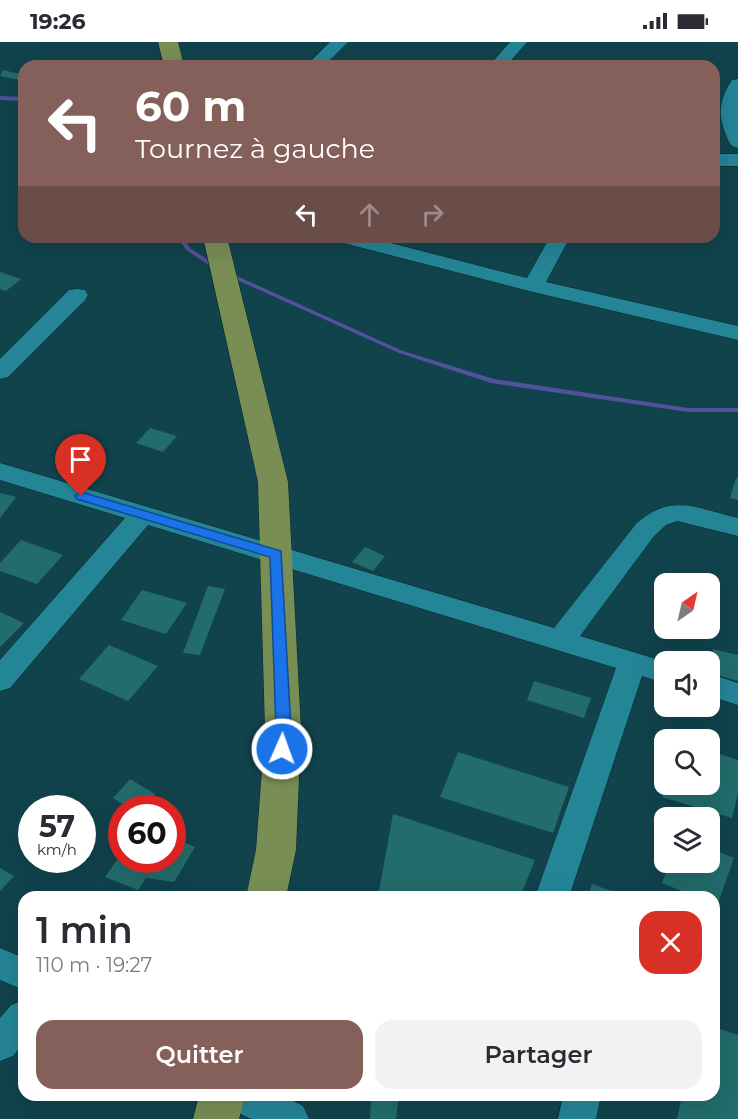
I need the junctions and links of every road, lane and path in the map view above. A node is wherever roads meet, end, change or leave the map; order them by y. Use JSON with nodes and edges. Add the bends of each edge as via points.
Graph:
{"nodes":[{"id":1,"x":168,"y":42,"type":"edge"},
{"id":2,"x":340,"y":42,"type":"edge"},
{"id":3,"x":519,"y":42,"type":"edge"},
{"id":4,"x":172,"y":60,"type":"edge"},
{"id":5,"x":320,"y":60,"type":"edge"},
{"id":6,"x":502,"y":60,"type":"edge"},
{"id":7,"x":738,"y":84,"type":"edge"},
{"id":8,"x":738,"y":142,"type":"edge"},
{"id":9,"x":720,"y":160,"type":"edge"},
{"id":10,"x":738,"y":160,"type":"edge"},
{"id":11,"x":216,"y":243,"type":"edge"},
{"id":12,"x":367,"y":243,"type":"edge"},
{"id":13,"x":557,"y":243,"type":"edge"},
{"id":14,"x":533,"y":285,"type":"junction"},
{"id":15,"x":78,"y":295,"type":"dead end"},
{"id":16,"x":738,"y":333,"type":"edge"},
{"id":17,"x":0,"y":372,"type":"edge"},
{"id":18,"x":0,"y":471,"type":"edge"},
{"id":19,"x":142,"y":515,"type":"junction"},
{"id":20,"x":738,"y":528,"type":"edge"},
{"id":21,"x":276,"y":555,"type":"junction"},
{"id":22,"x":561,"y":640,"type":"junction"},
{"id":23,"x":632,"y":662,"type":"junction"},
{"id":24,"x":654,"y":669,"type":"edge"},
{"id":25,"x":0,"y":680,"type":"edge"},
{"id":26,"x":720,"y":688,"type":"edge"},
{"id":27,"x":738,"y":694,"type":"edge"},
{"id":28,"x":267,"y":891,"type":"edge"},
{"id":29,"x":554,"y":891,"type":"edge"},
{"id":30,"x":0,"y":964,"type":"edge"},
{"id":31,"x":18,"y":972,"type":"edge"},
{"id":32,"x":18,"y":1024,"type":"edge"},
{"id":33,"x":0,"y":1044,"type":"edge"},
{"id":34,"x":220,"y":1101,"type":"edge"},
{"id":35,"x":254,"y":1101,"type":"edge"},
{"id":36,"x":581,"y":1101,"type":"edge"},
{"id":37,"x":216,"y":1119,"type":"edge"},
{"id":38,"x":290,"y":1119,"type":"edge"},
{"id":39,"x":578,"y":1119,"type":"edge"}],
"edges":[{"from":1,"to":4,"type":"main road"},
{"from":2,"to":5,"type":"street"},
{"from":3,"to":6,"type":"street"},
{"from":7,"to":8,"type":"street","via":[[729,98],[726,118]]},
{"from":9,"to":10,"type":"street"},
{"from":11,"to":21,"type":"main road","via":[[273,482]]},
{"from":12,"to":14,"type":"street"},
{"from":13,"to":14,"type":"street"},
{"from":14,"to":16,"type":"street"},
{"from":15,"to":17,"type":"street"},
{"from":18,"to":19,"type":"street"},
{"from":19,"to":21,"type":"street"},
{"from":19,"to":25,"type":"street"},
{"from":20,"to":22,"type":"street","via":[[675,512],[657,519]]},
{"from":21,"to":22,"type":"street"},
{"from":21,"to":28,"type":"main road","via":[[283,729],[276,850]]},
{"from":22,"to":23,"type":"street"},
{"from":23,"to":24,"type":"street"},
{"from":23,"to":29,"type":"street"},
{"from":26,"to":27,"type":"street"},
{"from":30,"to":31,"type":"street"},
{"from":32,"to":33,"type":"street"},
{"from":34,"to":37,"type":"main road"},
{"from":35,"to":38,"type":"street"},
{"from":36,"to":39,"type":"street"}]}
